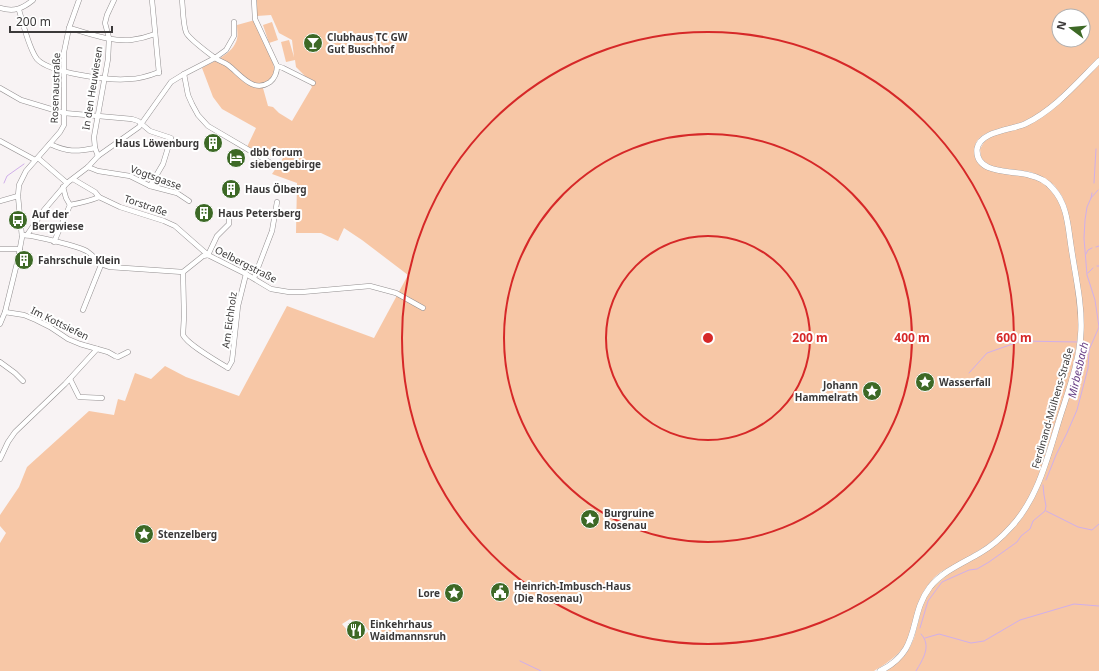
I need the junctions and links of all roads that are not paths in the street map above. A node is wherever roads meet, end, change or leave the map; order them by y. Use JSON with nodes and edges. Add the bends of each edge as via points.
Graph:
{"nodes":[{"id":1,"x":33,"y":0,"type":"edge"},
{"id":2,"x":79,"y":0,"type":"edge"},
{"id":3,"x":114,"y":0,"type":"edge"},
{"id":4,"x":152,"y":0,"type":"edge"},
{"id":5,"x":182,"y":0,"type":"edge"},
{"id":6,"x":254,"y":0,"type":"edge"},
{"id":7,"x":0,"y":8,"type":"edge"},
{"id":8,"x":19,"y":10,"type":"junction"},
{"id":9,"x":234,"y":22,"type":"dead end"},
{"id":10,"x":69,"y":28,"type":"junction"},
{"id":11,"x":155,"y":34,"type":"junction"},
{"id":12,"x":109,"y":38,"type":"junction"},
{"id":13,"x":215,"y":58,"type":"junction"},
{"id":14,"x":1098,"y":62,"type":"edge"},
{"id":15,"x":276,"y":66,"type":"junction"},
{"id":16,"x":64,"y":72,"type":"junction"},
{"id":17,"x":184,"y":74,"type":"junction"},
{"id":18,"x":105,"y":78,"type":"junction"},
{"id":19,"x":313,"y":83,"type":"dead end"},
{"id":20,"x":0,"y":88,"type":"edge"},
{"id":21,"x":64,"y":113,"type":"junction"},
{"id":22,"x":98,"y":115,"type":"junction"},
{"id":23,"x":142,"y":124,"type":"junction"},
{"id":24,"x":0,"y":140,"type":"edge"},
{"id":25,"x":50,"y":144,"type":"junction"},
{"id":26,"x":95,"y":148,"type":"junction"},
{"id":27,"x":98,"y":156,"type":"junction"},
{"id":28,"x":36,"y":159,"type":"junction"},
{"id":29,"x":271,"y":163,"type":"dead end"},
{"id":30,"x":88,"y":167,"type":"junction"},
{"id":31,"x":73,"y":180,"type":"junction"},
{"id":32,"x":65,"y":185,"type":"junction"},
{"id":33,"x":150,"y":186,"type":"junction"},
{"id":34,"x":18,"y":196,"type":"junction"},
{"id":35,"x":99,"y":197,"type":"junction"},
{"id":36,"x":0,"y":201,"type":"edge"},
{"id":37,"x":189,"y":201,"type":"dead end"},
{"id":38,"x":277,"y":202,"type":"dead end"},
{"id":39,"x":70,"y":205,"type":"junction"},
{"id":40,"x":230,"y":216,"type":"dead end"},
{"id":41,"x":24,"y":235,"type":"junction"},
{"id":42,"x":54,"y":242,"type":"junction"},
{"id":43,"x":0,"y":249,"type":"edge"},
{"id":44,"x":20,"y":249,"type":"junction"},
{"id":45,"x":208,"y":255,"type":"junction"},
{"id":46,"x":101,"y":265,"type":"junction"},
{"id":47,"x":183,"y":272,"type":"junction"},
{"id":48,"x":246,"y":274,"type":"junction"},
{"id":49,"x":254,"y":278,"type":"junction"},
{"id":50,"x":423,"y":308,"type":"dead end"},
{"id":51,"x":83,"y":310,"type":"dead end"},
{"id":52,"x":5,"y":312,"type":"junction"},
{"id":53,"x":0,"y":324,"type":"edge"},
{"id":54,"x":97,"y":349,"type":"junction"},
{"id":55,"x":128,"y":352,"type":"dead end"},
{"id":56,"x":0,"y":362,"type":"edge"},
{"id":57,"x":70,"y":380,"type":"junction"},
{"id":58,"x":23,"y":381,"type":"dead end"},
{"id":59,"x":102,"y":398,"type":"dead end"},
{"id":60,"x":0,"y":459,"type":"edge"},
{"id":61,"x":880,"y":671,"type":"edge"}],
"edges":[{"from":1,"to":8,"type":"street"},
{"from":2,"to":10,"type":"street","name":"Rosenaustraße"},
{"from":3,"to":12,"type":"street","name":"In den Heuwiesen","via":[[105,23]]},
{"from":4,"to":11,"type":"street"},
{"from":5,"to":13,"type":"street","via":[[186,32]]},
{"from":6,"to":15,"type":"street","via":[[256,19]]},
{"from":7,"to":8,"type":"street"},
{"from":8,"to":16,"type":"street","via":[[33,54],[38,61]]},
{"from":9,"to":13,"type":"street","via":[[231,43]]},
{"from":10,"to":12,"type":"street"},
{"from":10,"to":16,"type":"street","name":"Rosenaustraße","via":[[64,52]]},
{"from":11,"to":12,"type":"street","via":[[130,40]]},
{"from":11,"to":18,"type":"street","via":[[159,73],[128,80]]},
{"from":12,"to":18,"type":"street","name":"In den Heuwiesen"},
{"from":13,"to":15,"type":"street","via":[[228,64],[246,82],[257,85],[265,85],[272,80],[277,70]]},
{"from":13,"to":17,"type":"street"},
{"from":14,"to":61,"type":"main road","name":"Ferdinand-Mülhens-Straße","via":[[1060,100],[1044,112],[1017,127],[988,135],[980,141],[977,150],[979,160],[985,167],[1028,174],[1044,181],[1058,194],[1066,214],[1079,301],[1080,338],[1078,356],[1040,479],[1026,509],[1006,533],[985,550],[946,572],[931,586],[921,603],[907,648],[894,662]]},
{"from":15,"to":19,"type":"street"},
{"from":16,"to":18,"type":"street"},
{"from":16,"to":21,"type":"street","name":"Rosenaustraße"},
{"from":17,"to":23,"type":"street","via":[[168,85]]},
{"from":17,"to":29,"type":"street","via":[[192,104],[208,126]]},
{"from":18,"to":22,"type":"street","name":"In den Heuwiesen"},
{"from":20,"to":21,"type":"street","via":[[22,100]]},
{"from":21,"to":22,"type":"street"},
{"from":21,"to":25,"type":"street","name":"Rosenaustraße","via":[[62,129]]},
{"from":22,"to":23,"type":"street","via":[[132,119]]},
{"from":22,"to":26,"type":"street","name":"In den Heuwiesen"},
{"from":23,"to":27,"type":"street"},
{"from":23,"to":33,"type":"street","via":[[171,138],[163,164]]},
{"from":24,"to":28,"type":"street"},
{"from":25,"to":26,"type":"street","via":[[72,151]]},
{"from":25,"to":28,"type":"street","name":"Rosenaustraße"},
{"from":26,"to":27,"type":"street","name":"In den Heuwiesen"},
{"from":27,"to":30,"type":"street"},
{"from":28,"to":32,"type":"street"},
{"from":28,"to":34,"type":"street","name":"Rosenaustraße","via":[[20,180]]},
{"from":30,"to":31,"type":"street"},
{"from":30,"to":33,"type":"street","name":"Vogtsgasse","via":[[130,176]]},
{"from":31,"to":32,"type":"street"},
{"from":31,"to":35,"type":"street","name":"Torstraße"},
{"from":32,"to":39,"type":"street","via":[[66,198]]},
{"from":32,"to":41,"type":"street"},
{"from":33,"to":37,"type":"street","name":"Vogtsgasse","via":[[177,194]]},
{"from":34,"to":36,"type":"street"},
{"from":34,"to":41,"type":"street","name":"Rosenaustraße"},
{"from":35,"to":39,"type":"street"},
{"from":35,"to":45,"type":"street","name":"Torstraße","via":[[175,226]]},
{"from":38,"to":49,"type":"street","via":[[272,231]]},
{"from":39,"to":42,"type":"street"},
{"from":40,"to":45,"type":"street","via":[[229,224],[217,236]]},
{"from":41,"to":42,"type":"street"},
{"from":41,"to":44,"type":"street"},
{"from":42,"to":46,"type":"street","via":[[87,251]]},
{"from":43,"to":44,"type":"street"},
{"from":44,"to":52,"type":"street"},
{"from":45,"to":47,"type":"street","name":"Oelbergstraße"},
{"from":45,"to":48,"type":"street","name":"Oelbergstraße"},
{"from":46,"to":47,"type":"street"},
{"from":46,"to":51,"type":"street"},
{"from":47,"to":48,"type":"street","name":"Am Eichholz","via":[[183,335],[190,343],[228,368],[232,361],[238,306]]},
{"from":48,"to":49,"type":"street","name":"Oelbergstraße"},
{"from":49,"to":50,"type":"street","name":"Oelbergstraße","via":[[271,288],[290,292],[370,286],[396,293]]},
{"from":52,"to":53,"type":"street"},
{"from":52,"to":54,"type":"street","name":"Im Kottsiefen","via":[[24,315],[68,339]]},
{"from":54,"to":55,"type":"street","name":"Im Kottsiefen","via":[[118,357]]},
{"from":54,"to":57,"type":"street"},
{"from":56,"to":58,"type":"street"},
{"from":57,"to":59,"type":"street","via":[[79,397]]},
{"from":57,"to":60,"type":"street","via":[[15,432]]}]}
